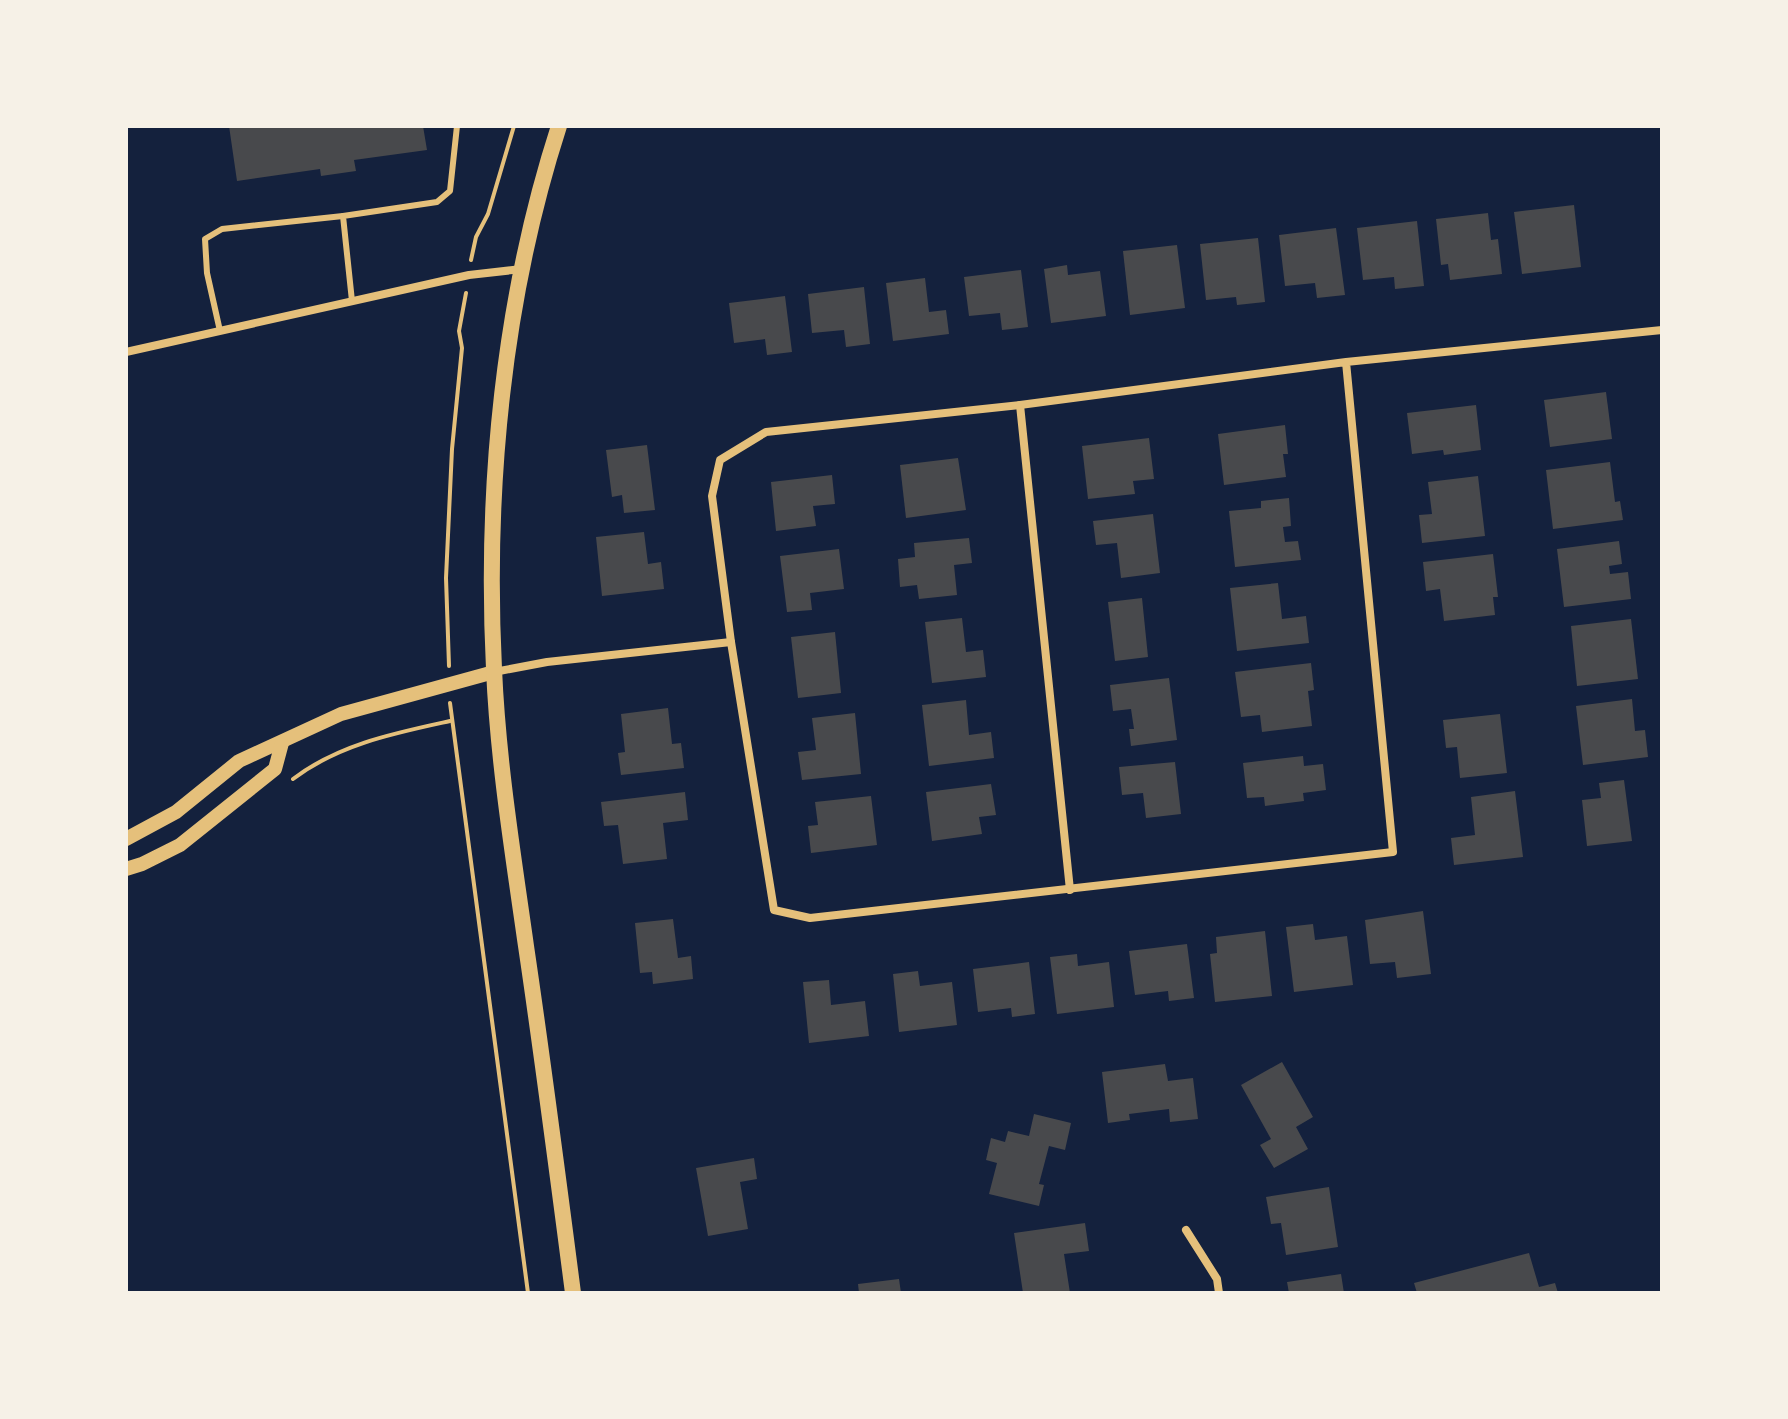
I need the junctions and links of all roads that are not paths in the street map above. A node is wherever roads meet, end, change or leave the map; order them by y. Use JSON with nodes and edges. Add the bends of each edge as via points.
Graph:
{"nodes":[{"id":1,"x":457,"y":126,"type":"edge"},
{"id":2,"x":559,"y":126,"type":"edge"},
{"id":3,"x":343,"y":216,"type":"junction"},
{"id":4,"x":523,"y":269,"type":"junction"},
{"id":5,"x":352,"y":301,"type":"junction"},
{"id":6,"x":1662,"y":330,"type":"edge"},
{"id":7,"x":220,"y":331,"type":"junction"},
{"id":8,"x":126,"y":352,"type":"edge"},
{"id":9,"x":1346,"y":362,"type":"junction"},
{"id":10,"x":1020,"y":405,"type":"junction"},
{"id":11,"x":731,"y":642,"type":"junction"},
{"id":12,"x":494,"y":672,"type":"junction"},
{"id":13,"x":282,"y":743,"type":"junction"},
{"id":14,"x":126,"y":839,"type":"edge"},
{"id":15,"x":126,"y":869,"type":"edge"},
{"id":16,"x":1070,"y":890,"type":"junction"},
{"id":17,"x":1186,"y":1230,"type":"dead end"},
{"id":18,"x":573,"y":1293,"type":"edge"},
{"id":19,"x":1219,"y":1293,"type":"edge"}],
"edges":[{"from":1,"to":3,"type":"lane","via":[[450,191],[437,202]]},
{"from":2,"to":4,"type":"main road"},
{"from":3,"to":5,"type":"lane"},
{"from":3,"to":7,"type":"lane","via":[[222,229],[205,239]]},
{"from":4,"to":5,"type":"street","via":[[469,275]]},
{"from":4,"to":12,"type":"main road","via":[[505,377],[492,525]]},
{"from":5,"to":7,"type":"street"},
{"from":6,"to":9,"type":"street"},
{"from":7,"to":8,"type":"street"},
{"from":9,"to":10,"type":"street"},
{"from":9,"to":16,"type":"street","via":[[1393,852]]},
{"from":10,"to":11,"type":"street","via":[[766,432],[720,460],[712,496]]},
{"from":10,"to":16,"type":"street"},
{"from":11,"to":12,"type":"street"},
{"from":11,"to":16,"type":"street","via":[[774,910],[810,918]]},
{"from":12,"to":13,"type":"street","via":[[341,714]]},
{"from":12,"to":18,"type":"main road","via":[[507,812]]},
{"from":13,"to":14,"type":"street","via":[[239,761],[176,812]]},
{"from":13,"to":15,"type":"street","via":[[275,769],[180,845]]},
{"from":17,"to":19,"type":"street","via":[[1217,1279]]}]}
